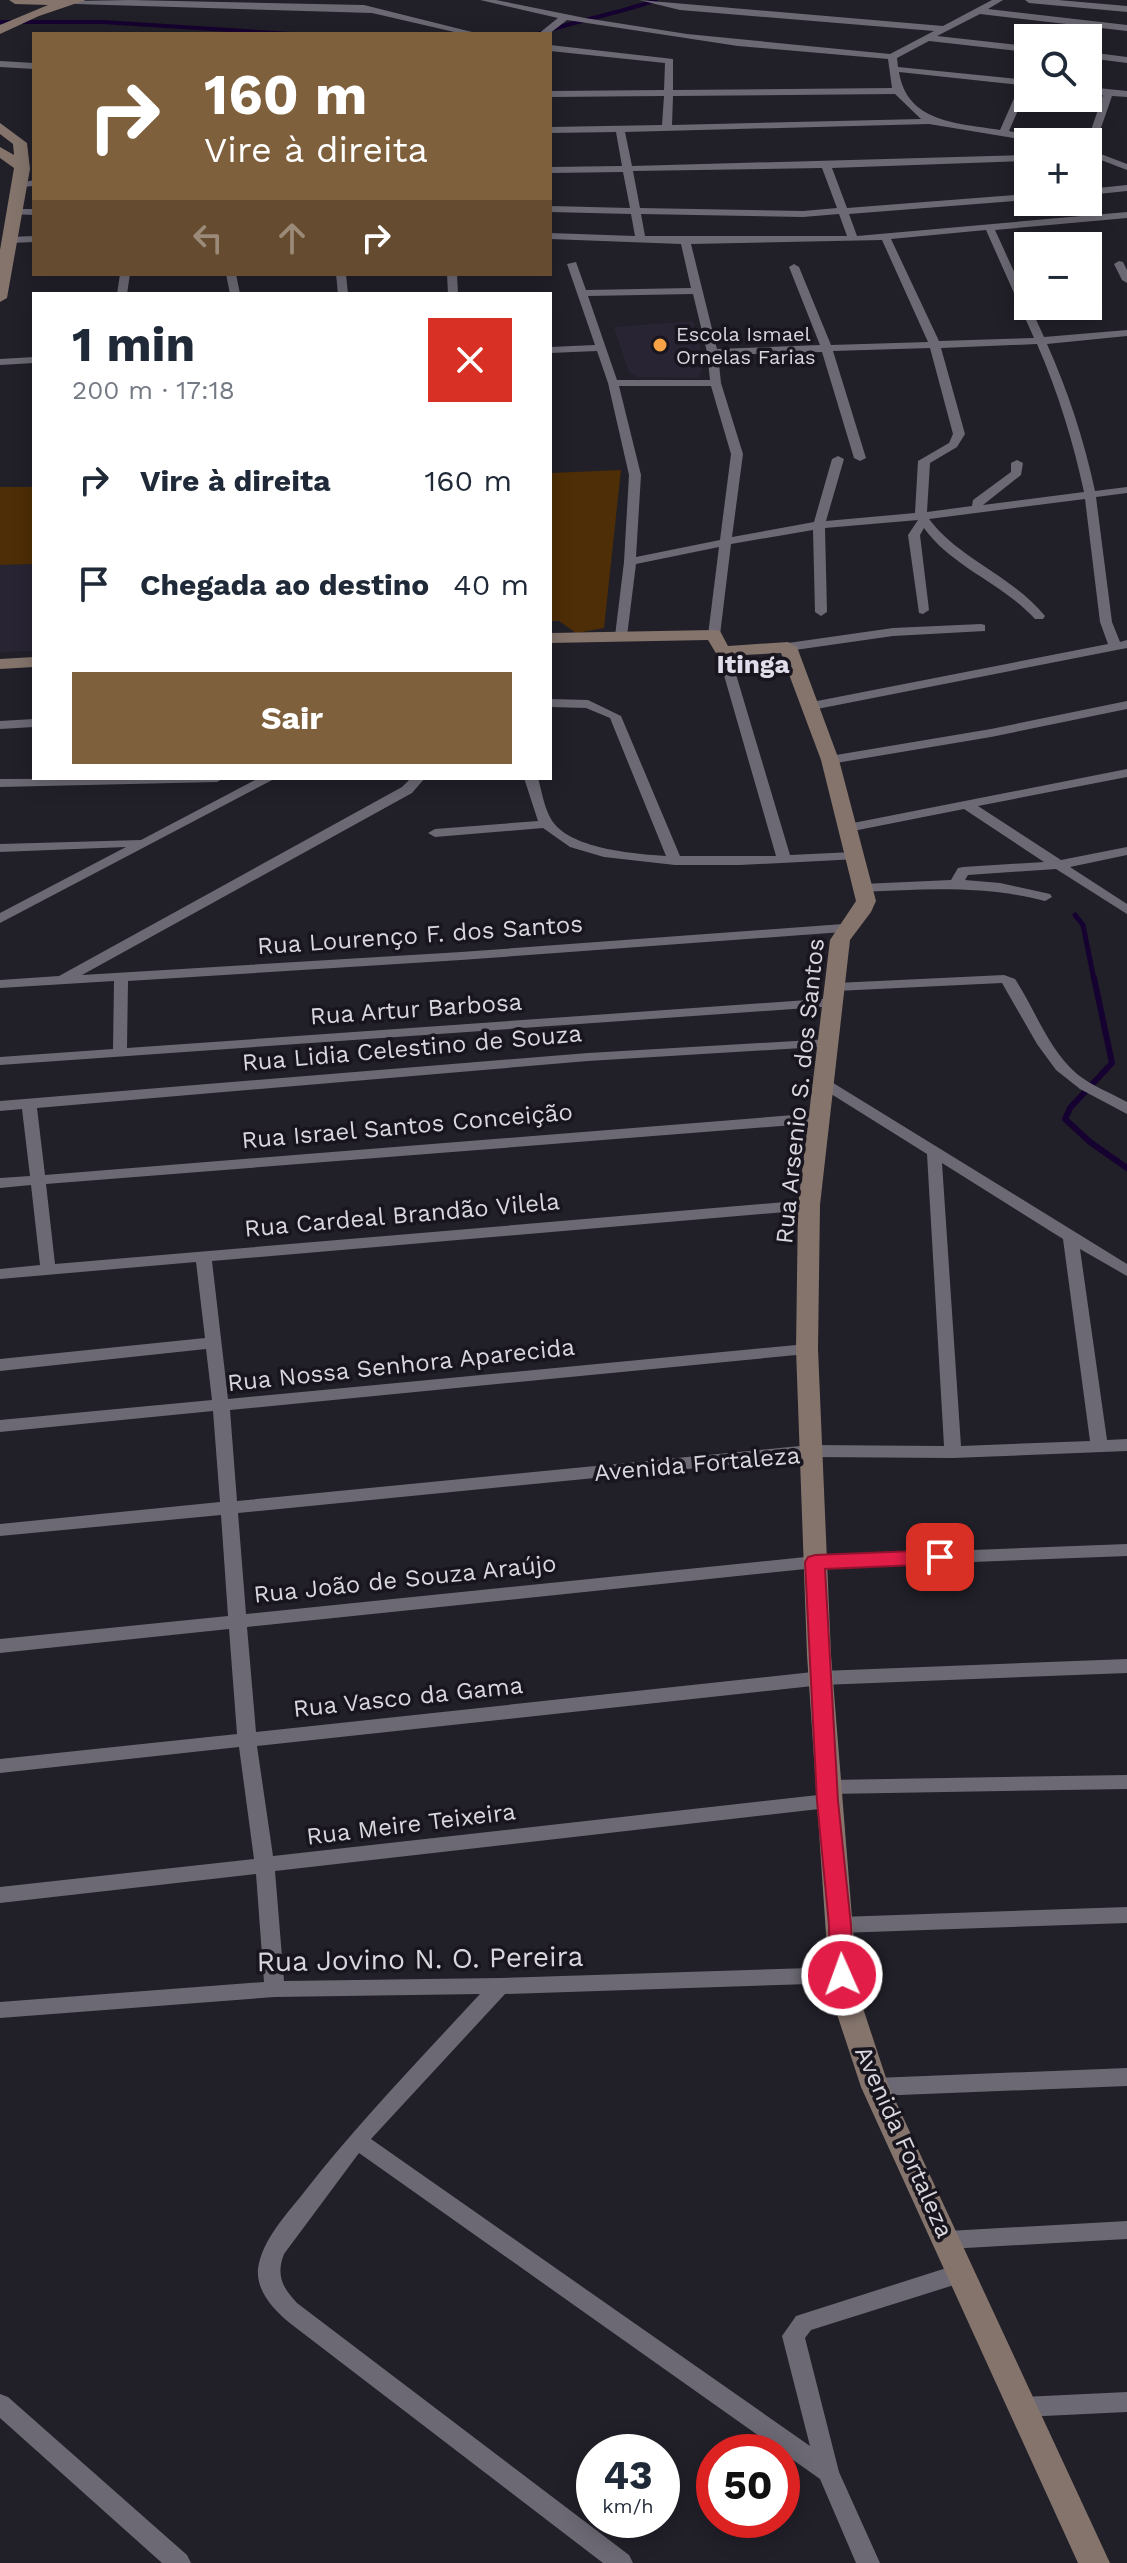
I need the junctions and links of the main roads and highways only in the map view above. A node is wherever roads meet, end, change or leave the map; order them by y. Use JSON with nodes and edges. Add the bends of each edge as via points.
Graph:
{"nodes":[{"id":1,"x":15,"y":0,"type":"edge"},
{"id":2,"x":75,"y":1,"type":"edge"},
{"id":3,"x":3,"y":29,"type":"edge"},
{"id":4,"x":0,"y":127,"type":"edge"},
{"id":5,"x":27,"y":142,"type":"edge"},
{"id":6,"x":0,"y":150,"type":"edge"},
{"id":7,"x":26,"y":179,"type":"edge"},
{"id":8,"x":1,"y":264,"type":"edge"},
{"id":9,"x":0,"y":298,"type":"edge"},
{"id":10,"x":552,"y":638,"type":"edge"},
{"id":11,"x":32,"y":662,"type":"edge"},
{"id":12,"x":0,"y":664,"type":"edge"},
{"id":13,"x":810,"y":1451,"type":"joint"},
{"id":14,"x":1094,"y":2563,"type":"edge"}],
"edges":[{"from":1,"to":2,"type":"main road"},
{"from":2,"to":3,"type":"main road"},
{"from":4,"to":5,"type":"main road"},
{"from":5,"to":6,"type":"main road"},
{"from":5,"to":7,"type":"main road"},
{"from":6,"to":7,"type":"main road"},
{"from":7,"to":8,"type":"main road"},
{"from":8,"to":9,"type":"main road"},
{"from":10,"to":13,"type":"main road","name":"Rua Arsenio S. dos Santos","via":[[714,635],[723,651],[788,647],[830,760],[866,907],[843,928],[809,1205]]},
{"from":11,"to":12,"type":"main road"},
{"from":13,"to":14,"type":"main road","name":"Avenida Fortaleza","via":[[828,1794],[849,2015],[875,2087]]}]}
